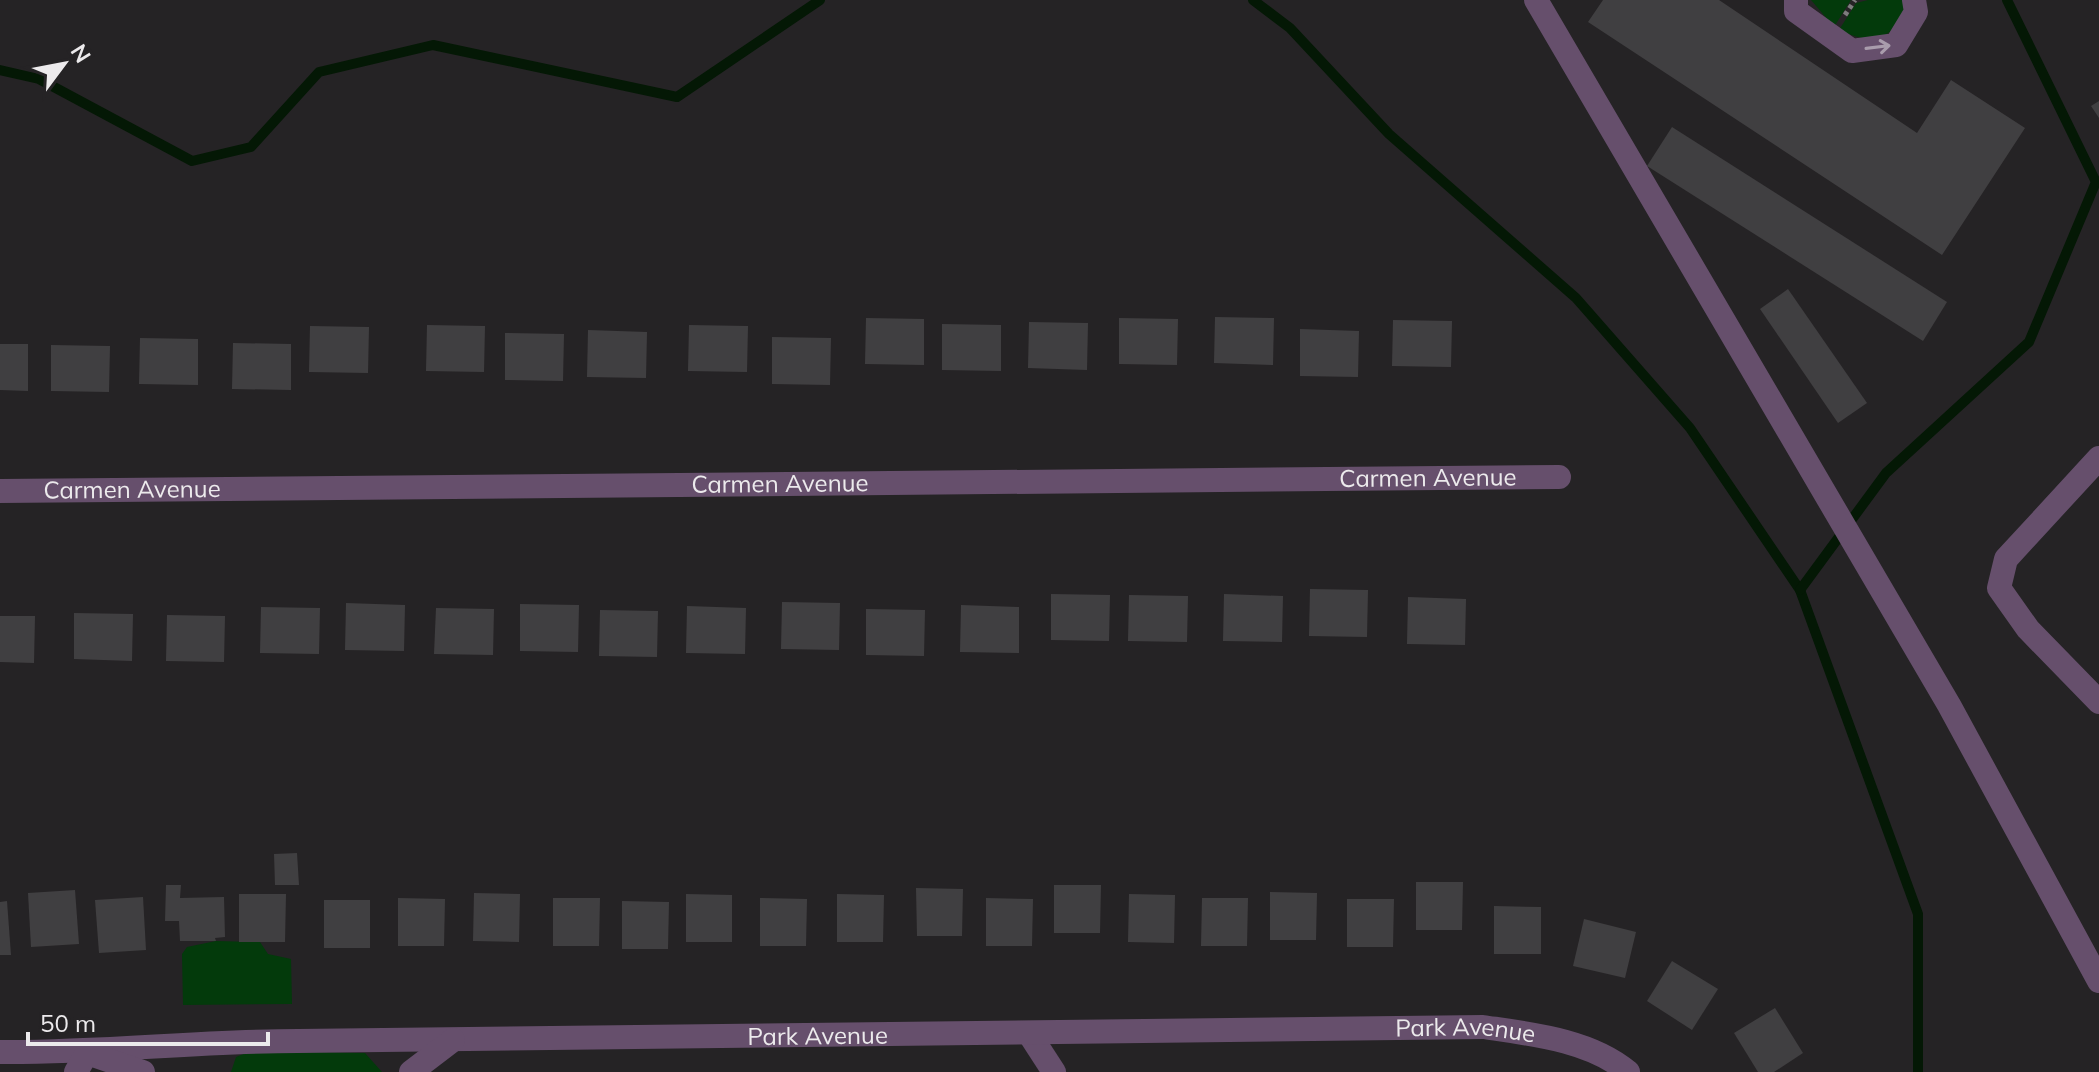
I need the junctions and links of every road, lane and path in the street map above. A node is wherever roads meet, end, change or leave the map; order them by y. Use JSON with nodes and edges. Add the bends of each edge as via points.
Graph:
{"nodes":[{"id":1,"x":1536,"y":0,"type":"edge"},
{"id":2,"x":1796,"y":0,"type":"edge"},
{"id":3,"x":1914,"y":0,"type":"edge"},
{"id":4,"x":2099,"y":458,"type":"edge"},
{"id":5,"x":1559,"y":477,"type":"dead end"},
{"id":6,"x":0,"y":491,"type":"edge"},
{"id":7,"x":2099,"y":702,"type":"edge"},
{"id":8,"x":2099,"y":981,"type":"edge"},
{"id":9,"x":1030,"y":1035,"type":"junction"},
{"id":10,"x":453,"y":1040,"type":"junction"},
{"id":11,"x":0,"y":1052,"type":"edge"},
{"id":12,"x":82,"y":1062,"type":"edge"},
{"id":13,"x":143,"y":1072,"type":"edge"},
{"id":14,"x":411,"y":1072,"type":"edge"},
{"id":15,"x":1054,"y":1072,"type":"edge"},
{"id":16,"x":1628,"y":1072,"type":"edge"}],
"edges":[{"from":1,"to":8,"type":"street","via":[[1949,705]]},
{"from":2,"to":3,"type":"street","one_way":true,"via":[[1796,11],[1852,51],[1896,45],[1916,12]]},
{"from":4,"to":7,"type":"street","via":[[2006,559],[1999,588],[2028,629]]},
{"from":5,"to":6,"type":"street","name":"Carmen Avenue"},
{"from":9,"to":10,"type":"street","name":"Park Avenue"},
{"from":9,"to":15,"type":"street"},
{"from":9,"to":16,"type":"street","name":"Park Avenue","via":[[1483,1027],[1555,1038]]},
{"from":10,"to":12,"type":"street","name":"Park Avenue","via":[[232,1041]]},
{"from":10,"to":14,"type":"street"},
{"from":11,"to":12,"type":"street","name":"Park Avenue"},
{"from":12,"to":13,"type":"street"}]}
